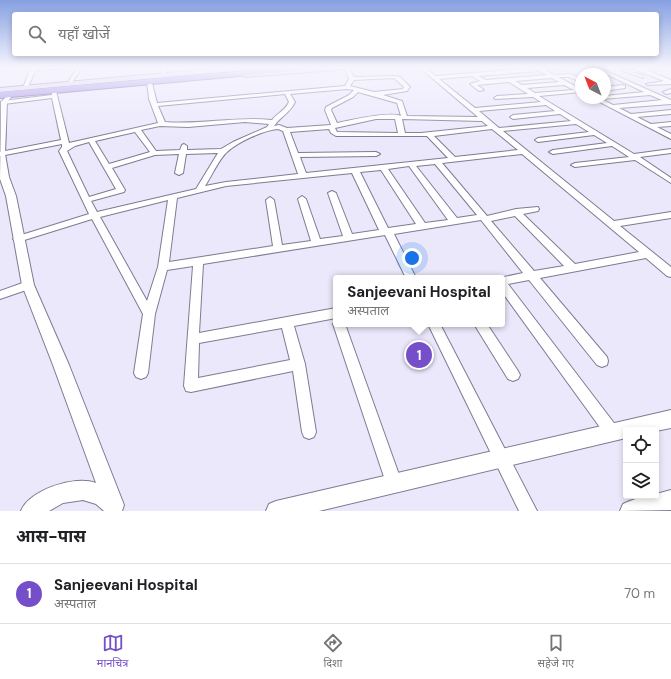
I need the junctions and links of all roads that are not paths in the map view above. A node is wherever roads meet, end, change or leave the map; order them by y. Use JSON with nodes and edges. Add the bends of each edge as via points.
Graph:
{"nodes":[{"id":1,"x":15,"y":91,"type":"edge"},
{"id":2,"x":47,"y":91,"type":"edge"},
{"id":3,"x":53,"y":91,"type":"edge"},
{"id":4,"x":81,"y":91,"type":"edge"},
{"id":5,"x":151,"y":91,"type":"edge"},
{"id":6,"x":309,"y":91,"type":"edge"},
{"id":7,"x":356,"y":91,"type":"edge"},
{"id":8,"x":365,"y":91,"type":"edge"},
{"id":9,"x":376,"y":91,"type":"edge"},
{"id":10,"x":399,"y":91,"type":"edge"},
{"id":11,"x":451,"y":91,"type":"edge"},
{"id":12,"x":529,"y":91,"type":"edge"},
{"id":13,"x":647,"y":91,"type":"edge"},
{"id":14,"x":575,"y":92,"type":"edge"},
{"id":15,"x":287,"y":93,"type":"junction"},
{"id":16,"x":652,"y":93,"type":"junction"},
{"id":17,"x":54,"y":94,"type":"junction"},
{"id":18,"x":378,"y":94,"type":"junction"},
{"id":19,"x":535,"y":95,"type":"junction"},
{"id":20,"x":2,"y":96,"type":"edge"},
{"id":21,"x":611,"y":97,"type":"edge"},
{"id":22,"x":497,"y":98,"type":"dead end"},
{"id":23,"x":670,"y":101,"type":"edge"},
{"id":24,"x":547,"y":103,"type":"junction"},
{"id":25,"x":154,"y":104,"type":"junction"},
{"id":26,"x":607,"y":104,"type":"edge"},
{"id":27,"x":613,"y":107,"type":"junction"},
{"id":28,"x":475,"y":110,"type":"junction"},
{"id":29,"x":561,"y":112,"type":"junction"},
{"id":30,"x":671,"y":112,"type":"edge"},
{"id":31,"x":400,"y":116,"type":"junction"},
{"id":32,"x":631,"y":116,"type":"junction"},
{"id":33,"x":513,"y":117,"type":"dead end"},
{"id":34,"x":485,"y":119,"type":"junction"},
{"id":35,"x":577,"y":122,"type":"junction"},
{"id":36,"x":160,"y":124,"type":"junction"},
{"id":37,"x":671,"y":124,"type":"edge"},
{"id":38,"x":271,"y":125,"type":"junction"},
{"id":39,"x":333,"y":126,"type":"junction"},
{"id":40,"x":650,"y":126,"type":"junction"},
{"id":41,"x":496,"y":129,"type":"junction"},
{"id":42,"x":137,"y":130,"type":"junction"},
{"id":43,"x":286,"y":130,"type":"junction"},
{"id":44,"x":596,"y":133,"type":"junction"},
{"id":45,"x":429,"y":134,"type":"junction"},
{"id":46,"x":402,"y":135,"type":"junction"},
{"id":47,"x":671,"y":137,"type":"edge"},
{"id":48,"x":91,"y":140,"type":"junction"},
{"id":49,"x":538,"y":140,"type":"dead end"},
{"id":50,"x":66,"y":144,"type":"junction"},
{"id":51,"x":614,"y":144,"type":"junction"},
{"id":52,"x":184,"y":148,"type":"junction"},
{"id":53,"x":223,"y":151,"type":"junction"},
{"id":54,"x":671,"y":151,"type":"edge"},
{"id":55,"x":522,"y":152,"type":"junction"},
{"id":56,"x":553,"y":152,"type":"dead end"},
{"id":57,"x":154,"y":153,"type":"junction"},
{"id":58,"x":1,"y":154,"type":"edge"},
{"id":59,"x":376,"y":154,"type":"dead end"},
{"id":60,"x":294,"y":155,"type":"junction"},
{"id":61,"x":634,"y":157,"type":"junction"},
{"id":62,"x":453,"y":159,"type":"junction"},
{"id":63,"x":437,"y":161,"type":"junction"},
{"id":64,"x":411,"y":164,"type":"junction"},
{"id":65,"x":574,"y":165,"type":"dead end"},
{"id":66,"x":108,"y":167,"type":"junction"},
{"id":67,"x":382,"y":167,"type":"junction"},
{"id":68,"x":354,"y":170,"type":"junction"},
{"id":69,"x":671,"y":171,"type":"edge"},
{"id":70,"x":658,"y":172,"type":"junction"},
{"id":71,"x":179,"y":173,"type":"dead end"},
{"id":72,"x":303,"y":176,"type":"junction"},
{"id":73,"x":671,"y":181,"type":"edge"},
{"id":74,"x":198,"y":190,"type":"junction"},
{"id":75,"x":332,"y":193,"type":"dead end"},
{"id":76,"x":173,"y":196,"type":"junction"},
{"id":77,"x":125,"y":198,"type":"junction"},
{"id":78,"x":302,"y":199,"type":"dead end"},
{"id":79,"x":86,"y":200,"type":"junction"},
{"id":80,"x":270,"y":200,"type":"dead end"},
{"id":81,"x":535,"y":209,"type":"dead end"},
{"id":82,"x":516,"y":212,"type":"junction"},
{"id":83,"x":95,"y":215,"type":"junction"},
{"id":84,"x":671,"y":215,"type":"edge"},
{"id":85,"x":484,"y":218,"type":"junction"},
{"id":86,"x":454,"y":221,"type":"junction"},
{"id":87,"x":611,"y":224,"type":"junction"},
{"id":88,"x":422,"y":226,"type":"junction"},
{"id":89,"x":387,"y":232,"type":"junction"},
{"id":90,"x":349,"y":238,"type":"junction"},
{"id":91,"x":18,"y":239,"type":"junction"},
{"id":92,"x":317,"y":243,"type":"junction"},
{"id":93,"x":278,"y":249,"type":"junction"},
{"id":94,"x":647,"y":254,"type":"junction"},
{"id":95,"x":198,"y":261,"type":"junction"},
{"id":96,"x":163,"y":267,"type":"junction"},
{"id":97,"x":573,"y":268,"type":"junction"},
{"id":98,"x":671,"y":273,"type":"edge"},
{"id":99,"x":409,"y":275,"type":"edge"},
{"id":100,"x":532,"y":276,"type":"junction"},
{"id":101,"x":505,"y":282,"type":"edge"},
{"id":102,"x":28,"y":285,"type":"junction"},
{"id":103,"x":505,"y":287,"type":"edge"},
{"id":104,"x":0,"y":295,"type":"edge"},
{"id":105,"x":149,"y":314,"type":"junction"},
{"id":106,"x":333,"y":315,"type":"edge"},
{"id":107,"x":287,"y":323,"type":"junction"},
{"id":108,"x":340,"y":327,"type":"edge"},
{"id":109,"x":435,"y":327,"type":"edge"},
{"id":110,"x":482,"y":327,"type":"edge"},
{"id":111,"x":193,"y":339,"type":"junction"},
{"id":112,"x":602,"y":361,"type":"dead end"},
{"id":113,"x":298,"y":364,"type":"junction"},
{"id":114,"x":141,"y":373,"type":"dead end"},
{"id":115,"x":513,"y":375,"type":"dead end"},
{"id":116,"x":671,"y":419,"type":"edge"},
{"id":117,"x":309,"y":432,"type":"dead end"},
{"id":118,"x":612,"y":432,"type":"junction"},
{"id":119,"x":500,"y":458,"type":"junction"},
{"id":120,"x":394,"y":483,"type":"junction"},
{"id":121,"x":671,"y":500,"type":"edge"},
{"id":122,"x":115,"y":508,"type":"edge"},
{"id":123,"x":31,"y":511,"type":"edge"},
{"id":124,"x":276,"y":511,"type":"edge"},
{"id":125,"x":528,"y":511,"type":"edge"},
{"id":126,"x":630,"y":511,"type":"edge"}],
"edges":[{"from":1,"to":20,"type":"main road"},
{"from":2,"to":20,"type":"highway"},
{"from":3,"to":20,"type":"highway"},
{"from":4,"to":17,"type":"main road"},
{"from":5,"to":25,"type":"street"},
{"from":6,"to":15,"type":"street"},
{"from":7,"to":39,"type":"street","via":[[329,107]]},
{"from":8,"to":18,"type":"street"},
{"from":9,"to":18,"type":"street"},
{"from":10,"to":18,"type":"street"},
{"from":11,"to":28,"type":"street"},
{"from":12,"to":19,"type":"street"},
{"from":13,"to":16,"type":"street"},
{"from":14,"to":19,"type":"street"},
{"from":15,"to":25,"type":"street"},
{"from":15,"to":38,"type":"street","via":[[292,104]]},
{"from":16,"to":21,"type":"street"},
{"from":16,"to":23,"type":"street"},
{"from":17,"to":20,"type":"main road"},
{"from":17,"to":50,"type":"street"},
{"from":18,"to":31,"type":"street","via":[[400,102]]},
{"from":19,"to":22,"type":"street"},
{"from":19,"to":24,"type":"street"},
{"from":20,"to":58,"type":"street"},
{"from":23,"to":27,"type":"street"},
{"from":24,"to":28,"type":"street"},
{"from":24,"to":29,"type":"street"},
{"from":25,"to":36,"type":"street","via":[[161,118]]},
{"from":26,"to":27,"type":"street"},
{"from":27,"to":32,"type":"street"},
{"from":28,"to":34,"type":"street"},
{"from":29,"to":33,"type":"street"},
{"from":29,"to":35,"type":"street"},
{"from":30,"to":32,"type":"street"},
{"from":31,"to":34,"type":"street"},
{"from":31,"to":39,"type":"street","via":[[370,118]]},
{"from":31,"to":46,"type":"street"},
{"from":32,"to":40,"type":"street"},
{"from":34,"to":41,"type":"street"},
{"from":35,"to":41,"type":"street"},
{"from":35,"to":44,"type":"street"},
{"from":36,"to":38,"type":"street","via":[[183,126],[257,121]]},
{"from":36,"to":42,"type":"street"},
{"from":37,"to":40,"type":"street"},
{"from":38,"to":43,"type":"street"},
{"from":38,"to":53,"type":"street"},
{"from":39,"to":43,"type":"street"},
{"from":39,"to":46,"type":"street","via":[[332,132],[336,134]]},
{"from":40,"to":47,"type":"street"},
{"from":41,"to":45,"type":"street"},
{"from":41,"to":55,"type":"street"},
{"from":42,"to":48,"type":"street"},
{"from":42,"to":57,"type":"street"},
{"from":43,"to":60,"type":"street"},
{"from":44,"to":49,"type":"street"},
{"from":44,"to":51,"type":"street"},
{"from":45,"to":46,"type":"street"},
{"from":45,"to":62,"type":"street"},
{"from":48,"to":50,"type":"street"},
{"from":48,"to":66,"type":"street"},
{"from":50,"to":58,"type":"street"},
{"from":50,"to":79,"type":"street","via":[[63,151]]},
{"from":51,"to":56,"type":"street"},
{"from":51,"to":61,"type":"street"},
{"from":52,"to":53,"type":"street"},
{"from":52,"to":57,"type":"street"},
{"from":52,"to":71,"type":"street"},
{"from":53,"to":74,"type":"street"},
{"from":54,"to":61,"type":"street"},
{"from":55,"to":62,"type":"street"},
{"from":55,"to":87,"type":"street"},
{"from":57,"to":66,"type":"street"},
{"from":58,"to":91,"type":"street"},
{"from":59,"to":60,"type":"street"},
{"from":60,"to":72,"type":"street"},
{"from":61,"to":65,"type":"street"},
{"from":61,"to":70,"type":"street"},
{"from":62,"to":63,"type":"street"},
{"from":63,"to":64,"type":"street"},
{"from":63,"to":85,"type":"street"},
{"from":64,"to":67,"type":"street"},
{"from":64,"to":86,"type":"street"},
{"from":66,"to":77,"type":"street"},
{"from":67,"to":68,"type":"street"},
{"from":67,"to":88,"type":"street"},
{"from":68,"to":72,"type":"street"},
{"from":68,"to":89,"type":"street"},
{"from":69,"to":70,"type":"street"},
{"from":70,"to":73,"type":"street"},
{"from":72,"to":74,"type":"street","via":[[226,184]]},
{"from":74,"to":76,"type":"street"},
{"from":75,"to":90,"type":"street"},
{"from":76,"to":77,"type":"street"},
{"from":76,"to":96,"type":"street"},
{"from":77,"to":79,"type":"street"},
{"from":77,"to":83,"type":"street"},
{"from":78,"to":92,"type":"street"},
{"from":79,"to":83,"type":"street"},
{"from":80,"to":93,"type":"street"},
{"from":81,"to":82,"type":"street"},
{"from":82,"to":85,"type":"street"},
{"from":82,"to":97,"type":"street"},
{"from":83,"to":91,"type":"street"},
{"from":83,"to":105,"type":"street"},
{"from":84,"to":87,"type":"street"},
{"from":85,"to":86,"type":"street"},
{"from":85,"to":100,"type":"street"},
{"from":86,"to":88,"type":"street"},
{"from":87,"to":94,"type":"street"},
{"from":88,"to":89,"type":"street"},
{"from":89,"to":90,"type":"street"},
{"from":89,"to":99,"type":"street"},
{"from":90,"to":92,"type":"street"},
{"from":91,"to":102,"type":"street"},
{"from":92,"to":93,"type":"street"},
{"from":93,"to":95,"type":"street"},
{"from":94,"to":97,"type":"street"},
{"from":94,"to":98,"type":"street"},
{"from":95,"to":96,"type":"street"},
{"from":95,"to":111,"type":"street"},
{"from":96,"to":105,"type":"street"},
{"from":97,"to":100,"type":"street"},
{"from":100,"to":101,"type":"street"},
{"from":100,"to":112,"type":"street"},
{"from":102,"to":104,"type":"street"},
{"from":102,"to":122,"type":"street"},
{"from":103,"to":118,"type":"street"},
{"from":105,"to":114,"type":"street"},
{"from":106,"to":107,"type":"street"},
{"from":107,"to":111,"type":"street"},
{"from":107,"to":113,"type":"street"},
{"from":108,"to":120,"type":"street"},
{"from":109,"to":119,"type":"street"},
{"from":110,"to":115,"type":"street"},
{"from":111,"to":113,"type":"street","via":[[191,386]]},
{"from":113,"to":117,"type":"street"},
{"from":116,"to":118,"type":"street"},
{"from":118,"to":119,"type":"street"},
{"from":119,"to":120,"type":"street"},
{"from":119,"to":125,"type":"street"},
{"from":120,"to":124,"type":"street"},
{"from":121,"to":126,"type":"street"},
{"from":122,"to":123,"type":"street","via":[[105,496],[80,489],[61,494]]}]}
